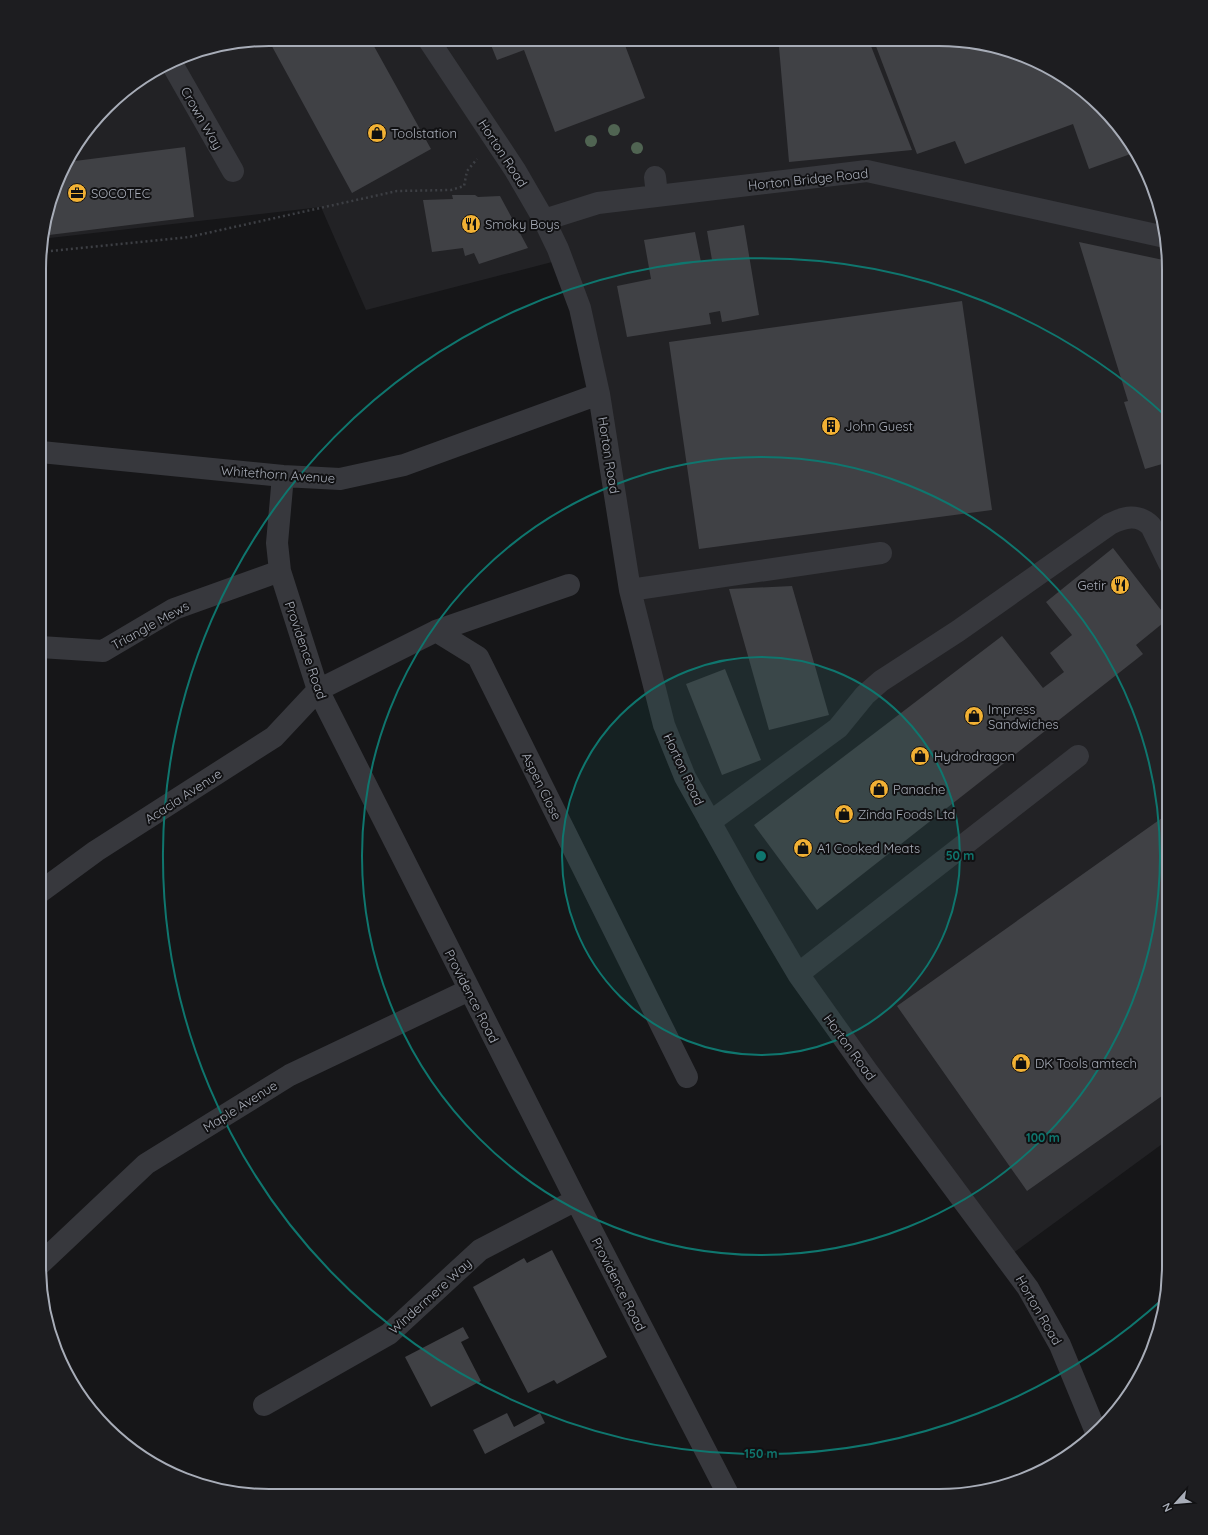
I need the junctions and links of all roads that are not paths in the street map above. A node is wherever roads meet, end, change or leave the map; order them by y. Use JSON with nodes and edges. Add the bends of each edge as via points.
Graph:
{"nodes":[{"id":1,"x":432,"y":46,"type":"edge"},
{"id":2,"x":174,"y":67,"type":"edge"},
{"id":3,"x":233,"y":171,"type":"dead end"},
{"id":4,"x":544,"y":220,"type":"junction"},
{"id":5,"x":1159,"y":236,"type":"edge"},
{"id":6,"x":598,"y":394,"type":"junction"},
{"id":7,"x":46,"y":452,"type":"edge"},
{"id":8,"x":283,"y":476,"type":"junction"},
{"id":9,"x":1162,"y":549,"type":"edge"},
{"id":10,"x":881,"y":553,"type":"dead end"},
{"id":11,"x":280,"y":571,"type":"junction"},
{"id":12,"x":569,"y":585,"type":"dead end"},
{"id":13,"x":630,"y":590,"type":"junction"},
{"id":14,"x":436,"y":631,"type":"junction"},
{"id":15,"x":46,"y":647,"type":"edge"},
{"id":16,"x":318,"y":690,"type":"junction"},
{"id":17,"x":1078,"y":756,"type":"dead end"},
{"id":18,"x":710,"y":822,"type":"junction"},
{"id":19,"x":46,"y":888,"type":"edge"},
{"id":20,"x":798,"y":974,"type":"junction"},
{"id":21,"x":469,"y":990,"type":"junction"},
{"id":22,"x":687,"y":1077,"type":"dead end"},
{"id":23,"x":576,"y":1200,"type":"junction"},
{"id":24,"x":46,"y":1258,"type":"edge"},
{"id":25,"x":264,"y":1406,"type":"dead end"},
{"id":26,"x":1094,"y":1427,"type":"edge"},
{"id":27,"x":724,"y":1489,"type":"edge"}],
"edges":[{"from":1,"to":4,"type":"street","name":"Horton Road"},
{"from":2,"to":3,"type":"street","name":"Crown Way"},
{"from":4,"to":5,"type":"street","name":"Horton Bridge Road","via":[[656,186],[867,170]]},
{"from":4,"to":6,"type":"street","name":"Horton Road","via":[[580,308]]},
{"from":6,"to":8,"type":"street","name":"Whitethorn Avenue","via":[[404,465],[340,479]]},
{"from":6,"to":13,"type":"street","name":"Horton Road"},
{"from":7,"to":8,"type":"street","name":"Whitethorn Avenue"},
{"from":8,"to":11,"type":"street","name":"Providence Road","via":[[277,543]]},
{"from":9,"to":18,"type":"street","via":[[1151,526],[1144,520],[1128,517],[1110,524],[958,631],[880,680],[838,728]]},
{"from":10,"to":13,"type":"street"},
{"from":11,"to":15,"type":"street","name":"Triangle Mews","via":[[174,609],[103,651]]},
{"from":11,"to":16,"type":"street","name":"Providence Road"},
{"from":12,"to":14,"type":"street"},
{"from":13,"to":18,"type":"street","name":"Horton Road","via":[[664,725],[685,777]]},
{"from":14,"to":16,"type":"street"},
{"from":14,"to":22,"type":"street","name":"Aspen Close","via":[[478,657]]},
{"from":16,"to":19,"type":"street","name":"Acacia Avenue","via":[[274,737],[96,851]]},
{"from":16,"to":21,"type":"street","name":"Providence Road"},
{"from":17,"to":20,"type":"street"},
{"from":18,"to":20,"type":"street","name":"Horton Road"},
{"from":20,"to":26,"type":"street","name":"Horton Road","via":[[1028,1288],[1060,1345]]},
{"from":21,"to":23,"type":"street","name":"Providence Road"},
{"from":21,"to":24,"type":"street","name":"Maple Avenue","via":[[290,1075],[146,1164]]},
{"from":23,"to":25,"type":"street","name":"Windermere Way","via":[[480,1250],[390,1334]]},
{"from":23,"to":27,"type":"street","name":"Providence Road"}]}
